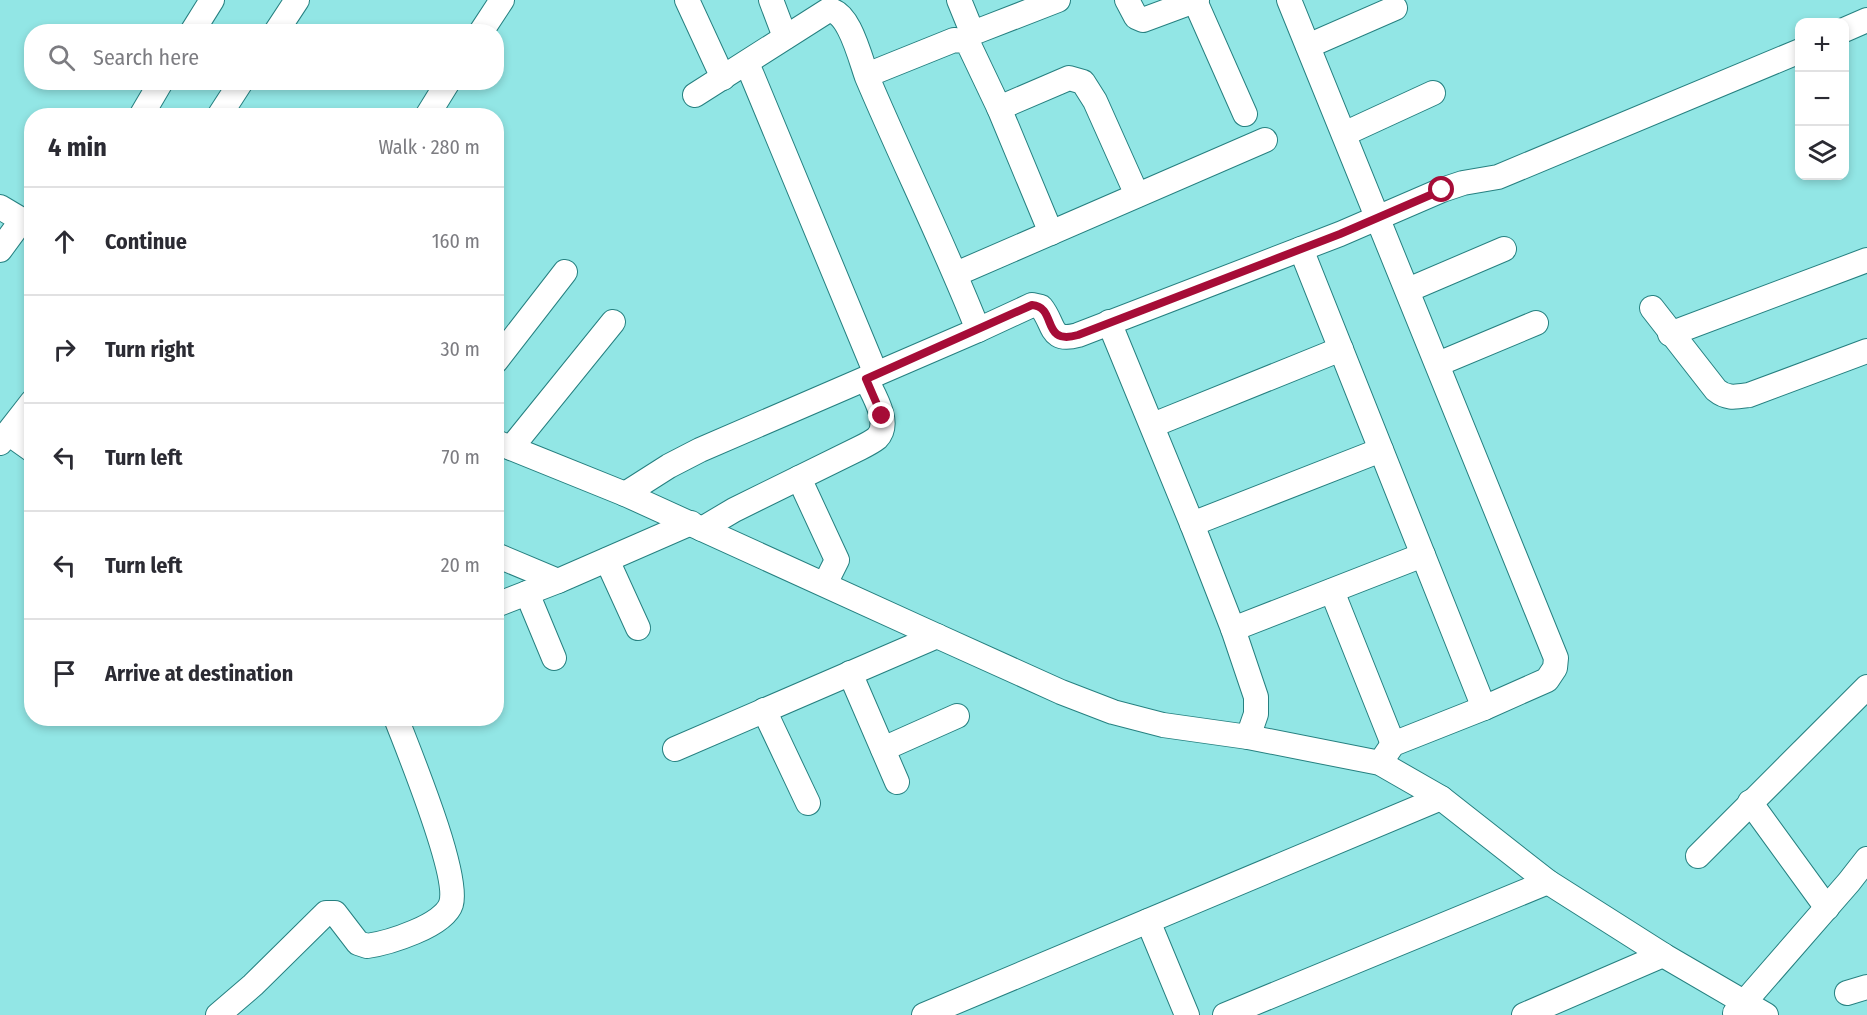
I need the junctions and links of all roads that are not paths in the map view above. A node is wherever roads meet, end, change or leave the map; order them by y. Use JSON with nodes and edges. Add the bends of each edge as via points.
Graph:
{"nodes":[{"id":1,"x":212,"y":0,"type":"edge"},
{"id":2,"x":297,"y":0,"type":"edge"},
{"id":3,"x":502,"y":0,"type":"edge"},
{"id":4,"x":687,"y":0,"type":"edge"},
{"id":5,"x":771,"y":0,"type":"edge"},
{"id":6,"x":958,"y":0,"type":"edge"},
{"id":7,"x":1058,"y":0,"type":"edge"},
{"id":8,"x":1127,"y":0,"type":"edge"},
{"id":9,"x":1289,"y":0,"type":"edge"},
{"id":10,"x":1196,"y":1,"type":"edge"},
{"id":11,"x":1025,"y":6,"type":"edge"},
{"id":12,"x":1395,"y":8,"type":"dead end"},
{"id":13,"x":1867,"y":20,"type":"edge"},
{"id":14,"x":197,"y":24,"type":"edge"},
{"id":15,"x":281,"y":24,"type":"edge"},
{"id":16,"x":487,"y":24,"type":"edge"},
{"id":17,"x":1849,"y":28,"type":"edge"},
{"id":18,"x":785,"y":37,"type":"junction"},
{"id":19,"x":1308,"y":46,"type":"junction"},
{"id":20,"x":1795,"y":53,"type":"edge"},
{"id":21,"x":747,"y":63,"type":"junction"},
{"id":22,"x":867,"y":75,"type":"junction"},
{"id":23,"x":723,"y":78,"type":"junction"},
{"id":24,"x":156,"y":90,"type":"edge"},
{"id":25,"x":236,"y":90,"type":"edge"},
{"id":26,"x":443,"y":90,"type":"edge"},
{"id":27,"x":1433,"y":93,"type":"dead end"},
{"id":28,"x":694,"y":95,"type":"dead end"},
{"id":29,"x":146,"y":108,"type":"edge"},
{"id":30,"x":224,"y":108,"type":"edge"},
{"id":31,"x":432,"y":108,"type":"edge"},
{"id":32,"x":999,"y":108,"type":"junction"},
{"id":33,"x":1245,"y":114,"type":"dead end"},
{"id":34,"x":1344,"y":134,"type":"junction"},
{"id":35,"x":1265,"y":140,"type":"dead end"},
{"id":36,"x":1137,"y":195,"type":"junction"},
{"id":37,"x":0,"y":207,"type":"edge"},
{"id":38,"x":1377,"y":216,"type":"junction"},
{"id":39,"x":24,"y":221,"type":"edge"},
{"id":40,"x":24,"y":226,"type":"edge"},
{"id":41,"x":1051,"y":233,"type":"junction"},
{"id":42,"x":1301,"y":249,"type":"junction"},
{"id":43,"x":1504,"y":249,"type":"dead end"},
{"id":44,"x":0,"y":250,"type":"edge"},
{"id":45,"x":1867,"y":260,"type":"edge"},
{"id":46,"x":565,"y":272,"type":"dead end"},
{"id":47,"x":956,"y":274,"type":"junction"},
{"id":48,"x":1408,"y":290,"type":"junction"},
{"id":49,"x":1652,"y":308,"type":"dead end"},
{"id":50,"x":613,"y":322,"type":"dead end"},
{"id":51,"x":1109,"y":322,"type":"junction"},
{"id":52,"x":1536,"y":323,"type":"dead end"},
{"id":53,"x":978,"y":330,"type":"junction"},
{"id":54,"x":1670,"y":334,"type":"junction"},
{"id":55,"x":1341,"y":349,"type":"junction"},
{"id":56,"x":504,"y":351,"type":"edge"},
{"id":57,"x":1867,"y":351,"type":"edge"},
{"id":58,"x":1438,"y":364,"type":"junction"},
{"id":59,"x":871,"y":376,"type":"junction"},
{"id":60,"x":24,"y":412,"type":"edge"},
{"id":61,"x":1153,"y":425,"type":"junction"},
{"id":62,"x":4,"y":438,"type":"edge"},
{"id":63,"x":504,"y":445,"type":"edge"},
{"id":64,"x":24,"y":447,"type":"edge"},
{"id":65,"x":1381,"y":450,"type":"junction"},
{"id":66,"x":799,"y":478,"type":"junction"},
{"id":67,"x":625,"y":494,"type":"junction"},
{"id":68,"x":1192,"y":524,"type":"junction"},
{"id":69,"x":696,"y":526,"type":"junction"},
{"id":70,"x":1423,"y":555,"type":"junction"},
{"id":71,"x":504,"y":558,"type":"edge"},
{"id":72,"x":607,"y":560,"type":"junction"},
{"id":73,"x":558,"y":581,"type":"junction"},
{"id":74,"x":825,"y":584,"type":"junction"},
{"id":75,"x":1332,"y":591,"type":"junction"},
{"id":76,"x":527,"y":593,"type":"junction"},
{"id":77,"x":504,"y":602,"type":"edge"},
{"id":78,"x":638,"y":628,"type":"dead end"},
{"id":79,"x":1233,"y":629,"type":"junction"},
{"id":80,"x":937,"y":636,"type":"junction"},
{"id":81,"x":554,"y":658,"type":"dead end"},
{"id":82,"x":850,"y":674,"type":"junction"},
{"id":83,"x":1867,"y":687,"type":"edge"},
{"id":84,"x":1484,"y":708,"type":"junction"},
{"id":85,"x":764,"y":710,"type":"junction"},
{"id":86,"x":957,"y":716,"type":"dead end"},
{"id":87,"x":399,"y":726,"type":"edge"},
{"id":88,"x":1248,"y":737,"type":"junction"},
{"id":89,"x":675,"y":749,"type":"dead end"},
{"id":90,"x":883,"y":749,"type":"junction"},
{"id":91,"x":1387,"y":754,"type":"junction"},
{"id":92,"x":897,"y":782,"type":"dead end"},
{"id":93,"x":1441,"y":798,"type":"junction"},
{"id":94,"x":1750,"y":802,"type":"junction"},
{"id":95,"x":808,"y":803,"type":"dead end"},
{"id":96,"x":1698,"y":856,"type":"dead end"},
{"id":97,"x":1867,"y":859,"type":"edge"},
{"id":98,"x":1548,"y":882,"type":"junction"},
{"id":99,"x":1827,"y":908,"type":"junction"},
{"id":100,"x":1148,"y":921,"type":"junction"},
{"id":101,"x":1663,"y":956,"type":"junction"},
{"id":102,"x":1739,"y":1009,"type":"edge"},
{"id":103,"x":218,"y":1015,"type":"edge"},
{"id":104,"x":924,"y":1015,"type":"edge"},
{"id":105,"x":1187,"y":1015,"type":"edge"},
{"id":106,"x":1225,"y":1015,"type":"edge"},
{"id":107,"x":1524,"y":1015,"type":"edge"},
{"id":108,"x":1766,"y":1015,"type":"edge"}],
"edges":[{"from":1,"to":14,"type":"street"},
{"from":2,"to":15,"type":"street"},
{"from":3,"to":16,"type":"street"},
{"from":4,"to":23,"type":"street"},
{"from":5,"to":18,"type":"street"},
{"from":6,"to":11,"type":"street","via":[[970,27],[976,31]]},
{"from":7,"to":11,"type":"street"},
{"from":8,"to":10,"type":"street","via":[[1136,17],[1143,20]]},
{"from":9,"to":19,"type":"street"},
{"from":10,"to":33,"type":"street"},
{"from":12,"to":19,"type":"street"},
{"from":13,"to":17,"type":"street"},
{"from":18,"to":21,"type":"street"},
{"from":18,"to":22,"type":"street","via":[[835,10],[847,23]]},
{"from":19,"to":34,"type":"street"},
{"from":20,"to":38,"type":"street","via":[[1498,177],[1454,185]]},
{"from":21,"to":23,"type":"street"},
{"from":21,"to":59,"type":"street"},
{"from":22,"to":32,"type":"street","via":[[961,40],[970,47]]},
{"from":22,"to":47,"type":"street"},
{"from":23,"to":28,"type":"street"},
{"from":24,"to":29,"type":"street"},
{"from":25,"to":30,"type":"street"},
{"from":26,"to":31,"type":"street"},
{"from":27,"to":34,"type":"street"},
{"from":32,"to":36,"type":"street","via":[[1069,78],[1083,82]]},
{"from":32,"to":41,"type":"street"},
{"from":34,"to":38,"type":"street"},
{"from":35,"to":36,"type":"street"},
{"from":36,"to":41,"type":"street"},
{"from":37,"to":39,"type":"street"},
{"from":38,"to":42,"type":"street"},
{"from":38,"to":48,"type":"street"},
{"from":40,"to":44,"type":"street"},
{"from":41,"to":47,"type":"street"},
{"from":42,"to":51,"type":"street"},
{"from":42,"to":55,"type":"street"},
{"from":43,"to":48,"type":"street"},
{"from":45,"to":54,"type":"street"},
{"from":46,"to":56,"type":"street"},
{"from":47,"to":53,"type":"street"},
{"from":48,"to":58,"type":"street"},
{"from":49,"to":54,"type":"street"},
{"from":50,"to":63,"type":"street"},
{"from":51,"to":53,"type":"street","via":[[1078,335],[1059,337],[1041,307],[1032,305]]},
{"from":51,"to":61,"type":"street"},
{"from":52,"to":58,"type":"street"},
{"from":53,"to":59,"type":"street"},
{"from":54,"to":57,"type":"street","via":[[1716,390],[1731,397]]},
{"from":55,"to":61,"type":"street"},
{"from":55,"to":65,"type":"street"},
{"from":58,"to":84,"type":"street","via":[[1556,658],[1547,680]]},
{"from":59,"to":66,"type":"street","via":[[882,416],[881,432],[860,448]]},
{"from":59,"to":67,"type":"street","via":[[700,450]]},
{"from":60,"to":62,"type":"street"},
{"from":61,"to":68,"type":"street"},
{"from":62,"to":64,"type":"street"},
{"from":63,"to":67,"type":"street"},
{"from":65,"to":68,"type":"street"},
{"from":65,"to":70,"type":"street"},
{"from":66,"to":69,"type":"street"},
{"from":66,"to":74,"type":"street","via":[[837,560]]},
{"from":67,"to":69,"type":"street"},
{"from":68,"to":79,"type":"street"},
{"from":69,"to":72,"type":"street"},
{"from":69,"to":74,"type":"street"},
{"from":70,"to":75,"type":"street"},
{"from":70,"to":84,"type":"street"},
{"from":71,"to":73,"type":"street"},
{"from":72,"to":73,"type":"street"},
{"from":72,"to":78,"type":"street"},
{"from":73,"to":76,"type":"street"},
{"from":74,"to":80,"type":"street"},
{"from":75,"to":79,"type":"street"},
{"from":75,"to":91,"type":"street"},
{"from":76,"to":77,"type":"street"},
{"from":76,"to":81,"type":"street"},
{"from":79,"to":88,"type":"street","via":[[1256,697],[1256,714]]},
{"from":80,"to":82,"type":"street"},
{"from":80,"to":88,"type":"street","via":[[1113,712],[1163,725]]},
{"from":82,"to":85,"type":"street"},
{"from":82,"to":90,"type":"street"},
{"from":83,"to":94,"type":"street"},
{"from":84,"to":91,"type":"street"},
{"from":85,"to":89,"type":"street"},
{"from":85,"to":95,"type":"street"},
{"from":86,"to":90,"type":"street"},
{"from":87,"to":103,"type":"street","via":[[451,879],[453,892],[446,913],[423,928],[367,946],[358,942],[335,914],[326,913]]},
{"from":88,"to":91,"type":"street"},
{"from":90,"to":92,"type":"street"},
{"from":91,"to":93,"type":"street"},
{"from":93,"to":98,"type":"street"},
{"from":93,"to":100,"type":"street"},
{"from":94,"to":96,"type":"street"},
{"from":94,"to":99,"type":"street"},
{"from":97,"to":99,"type":"street"},
{"from":98,"to":101,"type":"street"},
{"from":98,"to":106,"type":"street"},
{"from":99,"to":102,"type":"street"},
{"from":100,"to":104,"type":"street"},
{"from":100,"to":105,"type":"street"},
{"from":101,"to":102,"type":"street"},
{"from":101,"to":107,"type":"street"},
{"from":102,"to":108,"type":"street"}]}
